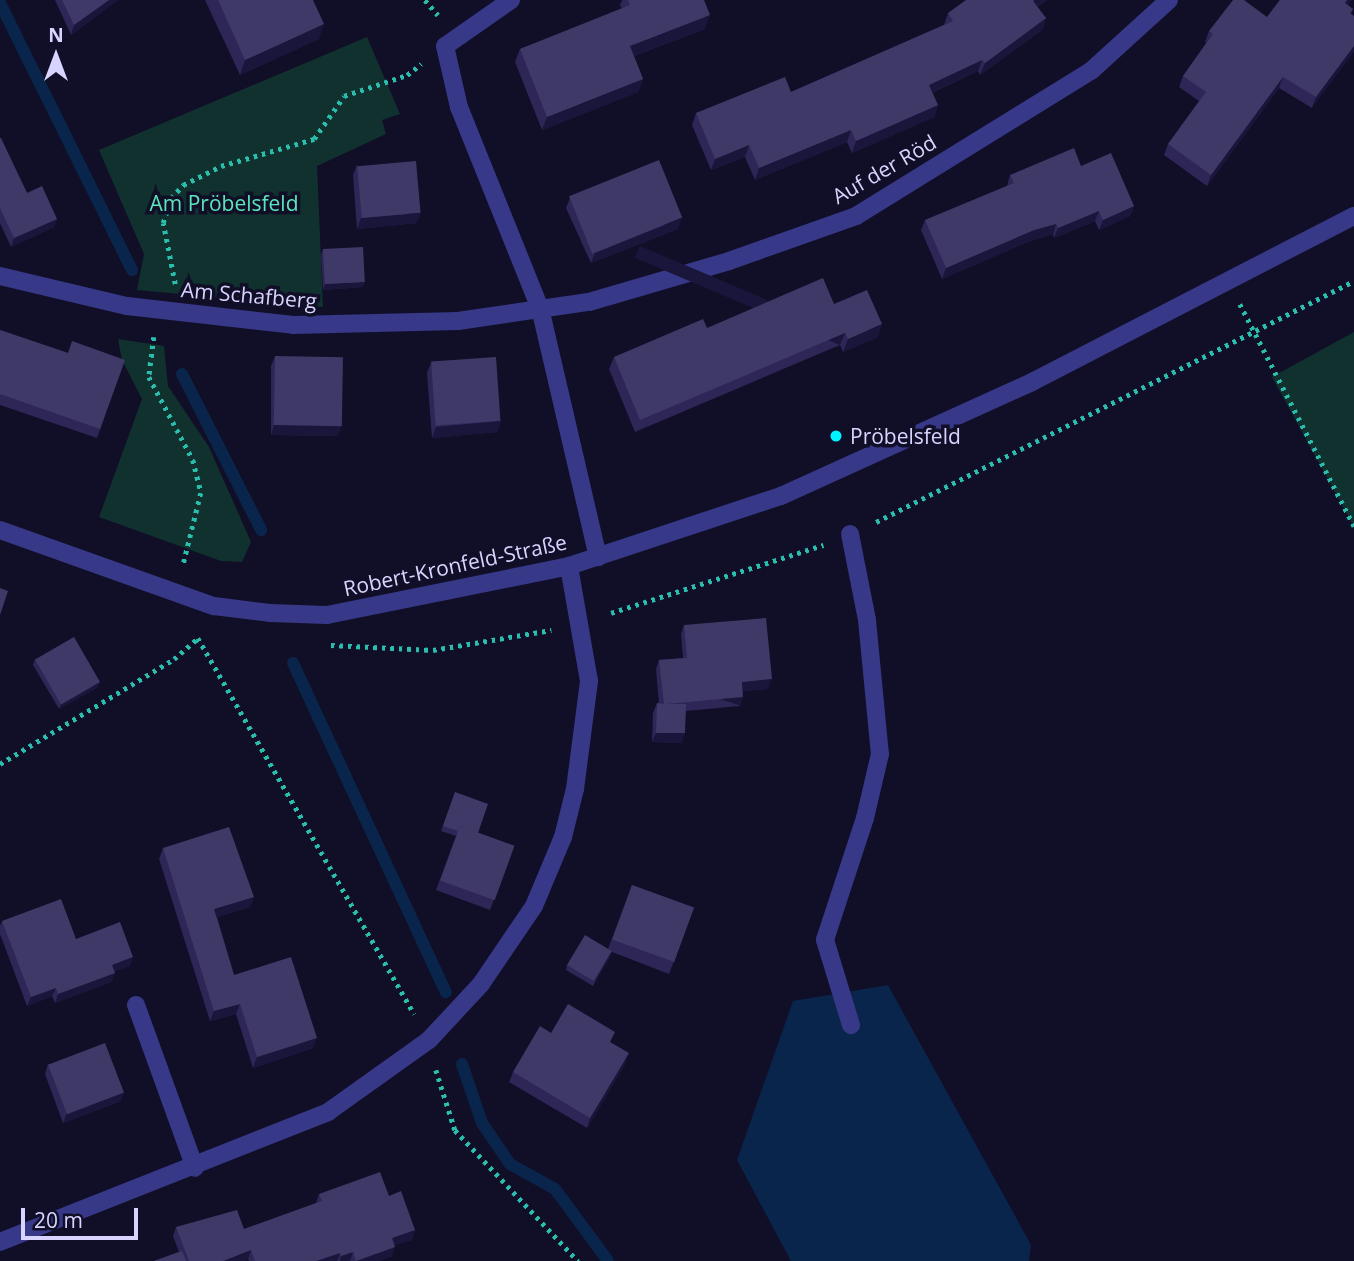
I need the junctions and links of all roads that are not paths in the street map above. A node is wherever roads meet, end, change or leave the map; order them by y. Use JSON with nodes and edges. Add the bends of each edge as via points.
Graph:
{"nodes":[{"id":1,"x":511,"y":0,"type":"edge"},
{"id":2,"x":1169,"y":0,"type":"edge"},
{"id":3,"x":1354,"y":216,"type":"edge"},
{"id":4,"x":0,"y":275,"type":"edge"},
{"id":5,"x":540,"y":308,"type":"junction"},
{"id":6,"x":0,"y":530,"type":"edge"},
{"id":7,"x":850,"y":534,"type":"road end"},
{"id":8,"x":598,"y":557,"type":"junction"},
{"id":9,"x":569,"y":566,"type":"junction"},
{"id":10,"x":136,"y":1005,"type":"dead end"},
{"id":11,"x":851,"y":1025,"type":"dead end"},
{"id":12,"x":195,"y":1168,"type":"junction"},
{"id":13,"x":0,"y":1242,"type":"edge"}],
"edges":[{"from":1,"to":5,"type":"street","via":[[445,46],[459,107]]},
{"from":2,"to":5,"type":"street","name":"Auf der Röd","via":[[1092,69],[856,216],[614,295]]},
{"from":3,"to":8,"type":"street","name":"Robert-Kronfeld-Straße","via":[[910,438],[781,496]]},
{"from":4,"to":5,"type":"street","name":"Am Schafberg","via":[[127,306],[293,325],[458,321]]},
{"from":5,"to":8,"type":"street"},
{"from":6,"to":9,"type":"street","name":"Robert-Kronfeld-Straße","via":[[214,606],[270,613],[340,612]]},
{"from":7,"to":11,"type":"street","via":[[867,620],[880,754],[865,818],[825,940]]},
{"from":8,"to":9,"type":"street","name":"Robert-Kronfeld-Straße"},
{"from":9,"to":12,"type":"street","via":[[589,681],[575,789],[563,837],[534,906],[515,937],[481,984],[429,1040],[328,1112]]},
{"from":10,"to":12,"type":"street"},
{"from":12,"to":13,"type":"street"}]}
